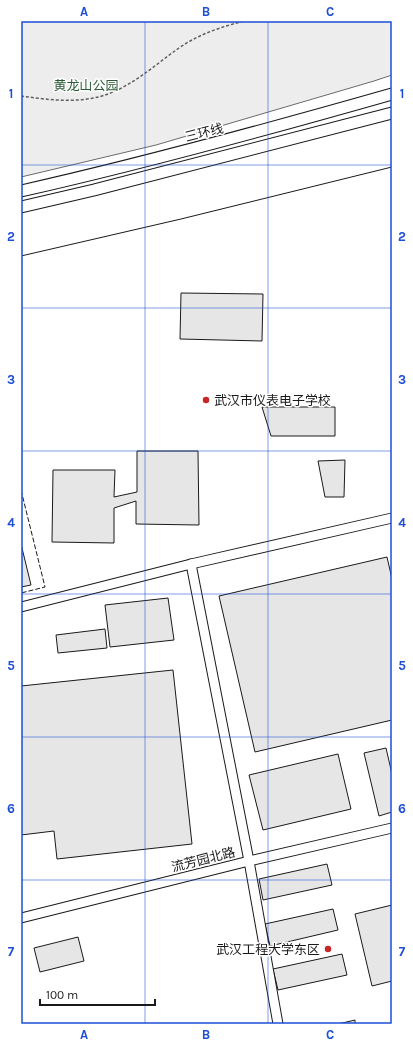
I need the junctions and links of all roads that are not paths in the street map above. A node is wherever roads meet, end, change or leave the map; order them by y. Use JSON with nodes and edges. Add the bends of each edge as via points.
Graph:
{"nodes":[{"id":1,"x":392,"y":94,"type":"edge"},
{"id":2,"x":392,"y":113,"type":"edge"},
{"id":3,"x":21,"y":191,"type":"edge"},
{"id":4,"x":21,"y":207,"type":"edge"},
{"id":5,"x":392,"y":518,"type":"edge"},
{"id":6,"x":191,"y":564,"type":"junction"},
{"id":7,"x":21,"y":608,"type":"edge"},
{"id":8,"x":392,"y":828,"type":"edge"},
{"id":9,"x":249,"y":861,"type":"junction"},
{"id":10,"x":21,"y":918,"type":"edge"},
{"id":11,"x":278,"y":1024,"type":"edge"}],
"edges":[{"from":1,"to":3,"type":"highway","name":"三环线","via":[[256,133]]},
{"from":2,"to":4,"type":"highway","via":[[124,183]]},
{"from":5,"to":6,"type":"street"},
{"from":6,"to":7,"type":"street"},
{"from":6,"to":9,"type":"street"},
{"from":8,"to":9,"type":"street","name":"流芳园北路"},
{"from":9,"to":10,"type":"street","name":"流芳园北路"},
{"from":9,"to":11,"type":"street"}]}
